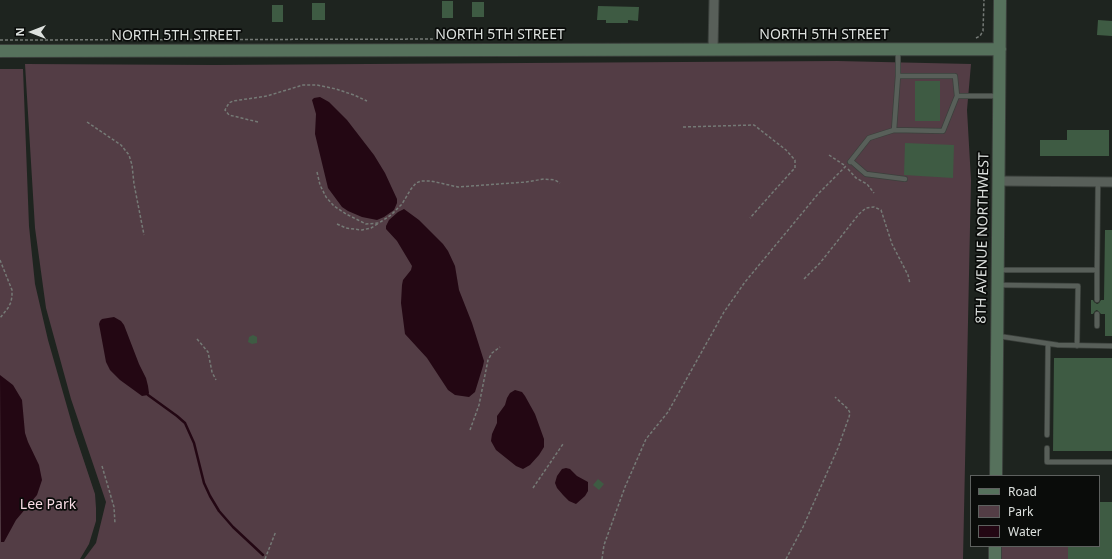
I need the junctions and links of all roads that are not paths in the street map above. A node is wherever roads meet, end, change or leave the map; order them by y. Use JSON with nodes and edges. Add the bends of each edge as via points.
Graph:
{"nodes":[{"id":1,"x":714,"y":0,"type":"edge"},
{"id":2,"x":1000,"y":0,"type":"edge"},
{"id":3,"x":898,"y":49,"type":"junction"},
{"id":4,"x":1000,"y":49,"type":"junction"},
{"id":5,"x":713,"y":50,"type":"junction"},
{"id":6,"x":0,"y":51,"type":"edge"},
{"id":7,"x":898,"y":76,"type":"junction"},
{"id":8,"x":957,"y":96,"type":"junction"},
{"id":9,"x":999,"y":96,"type":"junction"},
{"id":10,"x":894,"y":130,"type":"junction"},
{"id":11,"x":905,"y":179,"type":"dead end"},
{"id":12,"x":998,"y":181,"type":"junction"},
{"id":13,"x":1098,"y":181,"type":"junction"},
{"id":14,"x":1112,"y":182,"type":"edge"},
{"id":15,"x":998,"y":270,"type":"junction"},
{"id":16,"x":1097,"y":270,"type":"junction"},
{"id":17,"x":998,"y":285,"type":"junction"},
{"id":18,"x":1097,"y":300,"type":"dead end"},
{"id":19,"x":1097,"y":314,"type":"dead end"},
{"id":20,"x":1097,"y":326,"type":"dead end"},
{"id":21,"x":997,"y":336,"type":"junction"},
{"id":22,"x":1048,"y":344,"type":"junction"},
{"id":23,"x":1077,"y":346,"type":"junction"},
{"id":24,"x":1112,"y":346,"type":"edge"},
{"id":25,"x":1047,"y":434,"type":"dead end"},
{"id":26,"x":1047,"y":448,"type":"dead end"},
{"id":27,"x":1112,"y":462,"type":"edge"},
{"id":28,"x":996,"y":475,"type":"edge"},
{"id":29,"x":995,"y":547,"type":"edge"},
{"id":30,"x":995,"y":559,"type":"edge"}],
"edges":[{"from":1,"to":5,"type":"street"},
{"from":2,"to":4,"type":"street","name":"8TH AVENUE NORTHWEST"},
{"from":3,"to":4,"type":"street","name":"NORTH 5TH STREET"},
{"from":3,"to":5,"type":"street","name":"NORTH 5TH STREET"},
{"from":3,"to":7,"type":"lane"},
{"from":4,"to":9,"type":"street","name":"8TH AVENUE NORTHWEST"},
{"from":5,"to":6,"type":"street","name":"NORTH 5TH STREET"},
{"from":7,"to":8,"type":"lane","via":[[955,76]]},
{"from":7,"to":10,"type":"lane"},
{"from":8,"to":9,"type":"lane"},
{"from":8,"to":10,"type":"lane","via":[[943,131]]},
{"from":9,"to":12,"type":"street","name":"8TH AVENUE NORTHWEST"},
{"from":10,"to":11,"type":"lane","via":[[869,138],[850,161],[866,174]]},
{"from":12,"to":13,"type":"street"},
{"from":12,"to":15,"type":"street","name":"8TH AVENUE NORTHWEST"},
{"from":13,"to":14,"type":"street"},
{"from":13,"to":16,"type":"lane"},
{"from":15,"to":16,"type":"lane"},
{"from":15,"to":17,"type":"street","name":"8TH AVENUE NORTHWEST"},
{"from":16,"to":18,"type":"lane"},
{"from":17,"to":21,"type":"street","name":"8TH AVENUE NORTHWEST"},
{"from":17,"to":23,"type":"lane","via":[[1078,286]]},
{"from":19,"to":20,"type":"lane"},
{"from":21,"to":22,"type":"lane"},
{"from":21,"to":28,"type":"street","name":"8TH AVENUE NORTHWEST"},
{"from":22,"to":23,"type":"lane"},
{"from":22,"to":25,"type":"lane"},
{"from":23,"to":24,"type":"lane"},
{"from":26,"to":27,"type":"lane","via":[[1047,462]]},
{"from":29,"to":30,"type":"street"}]}
